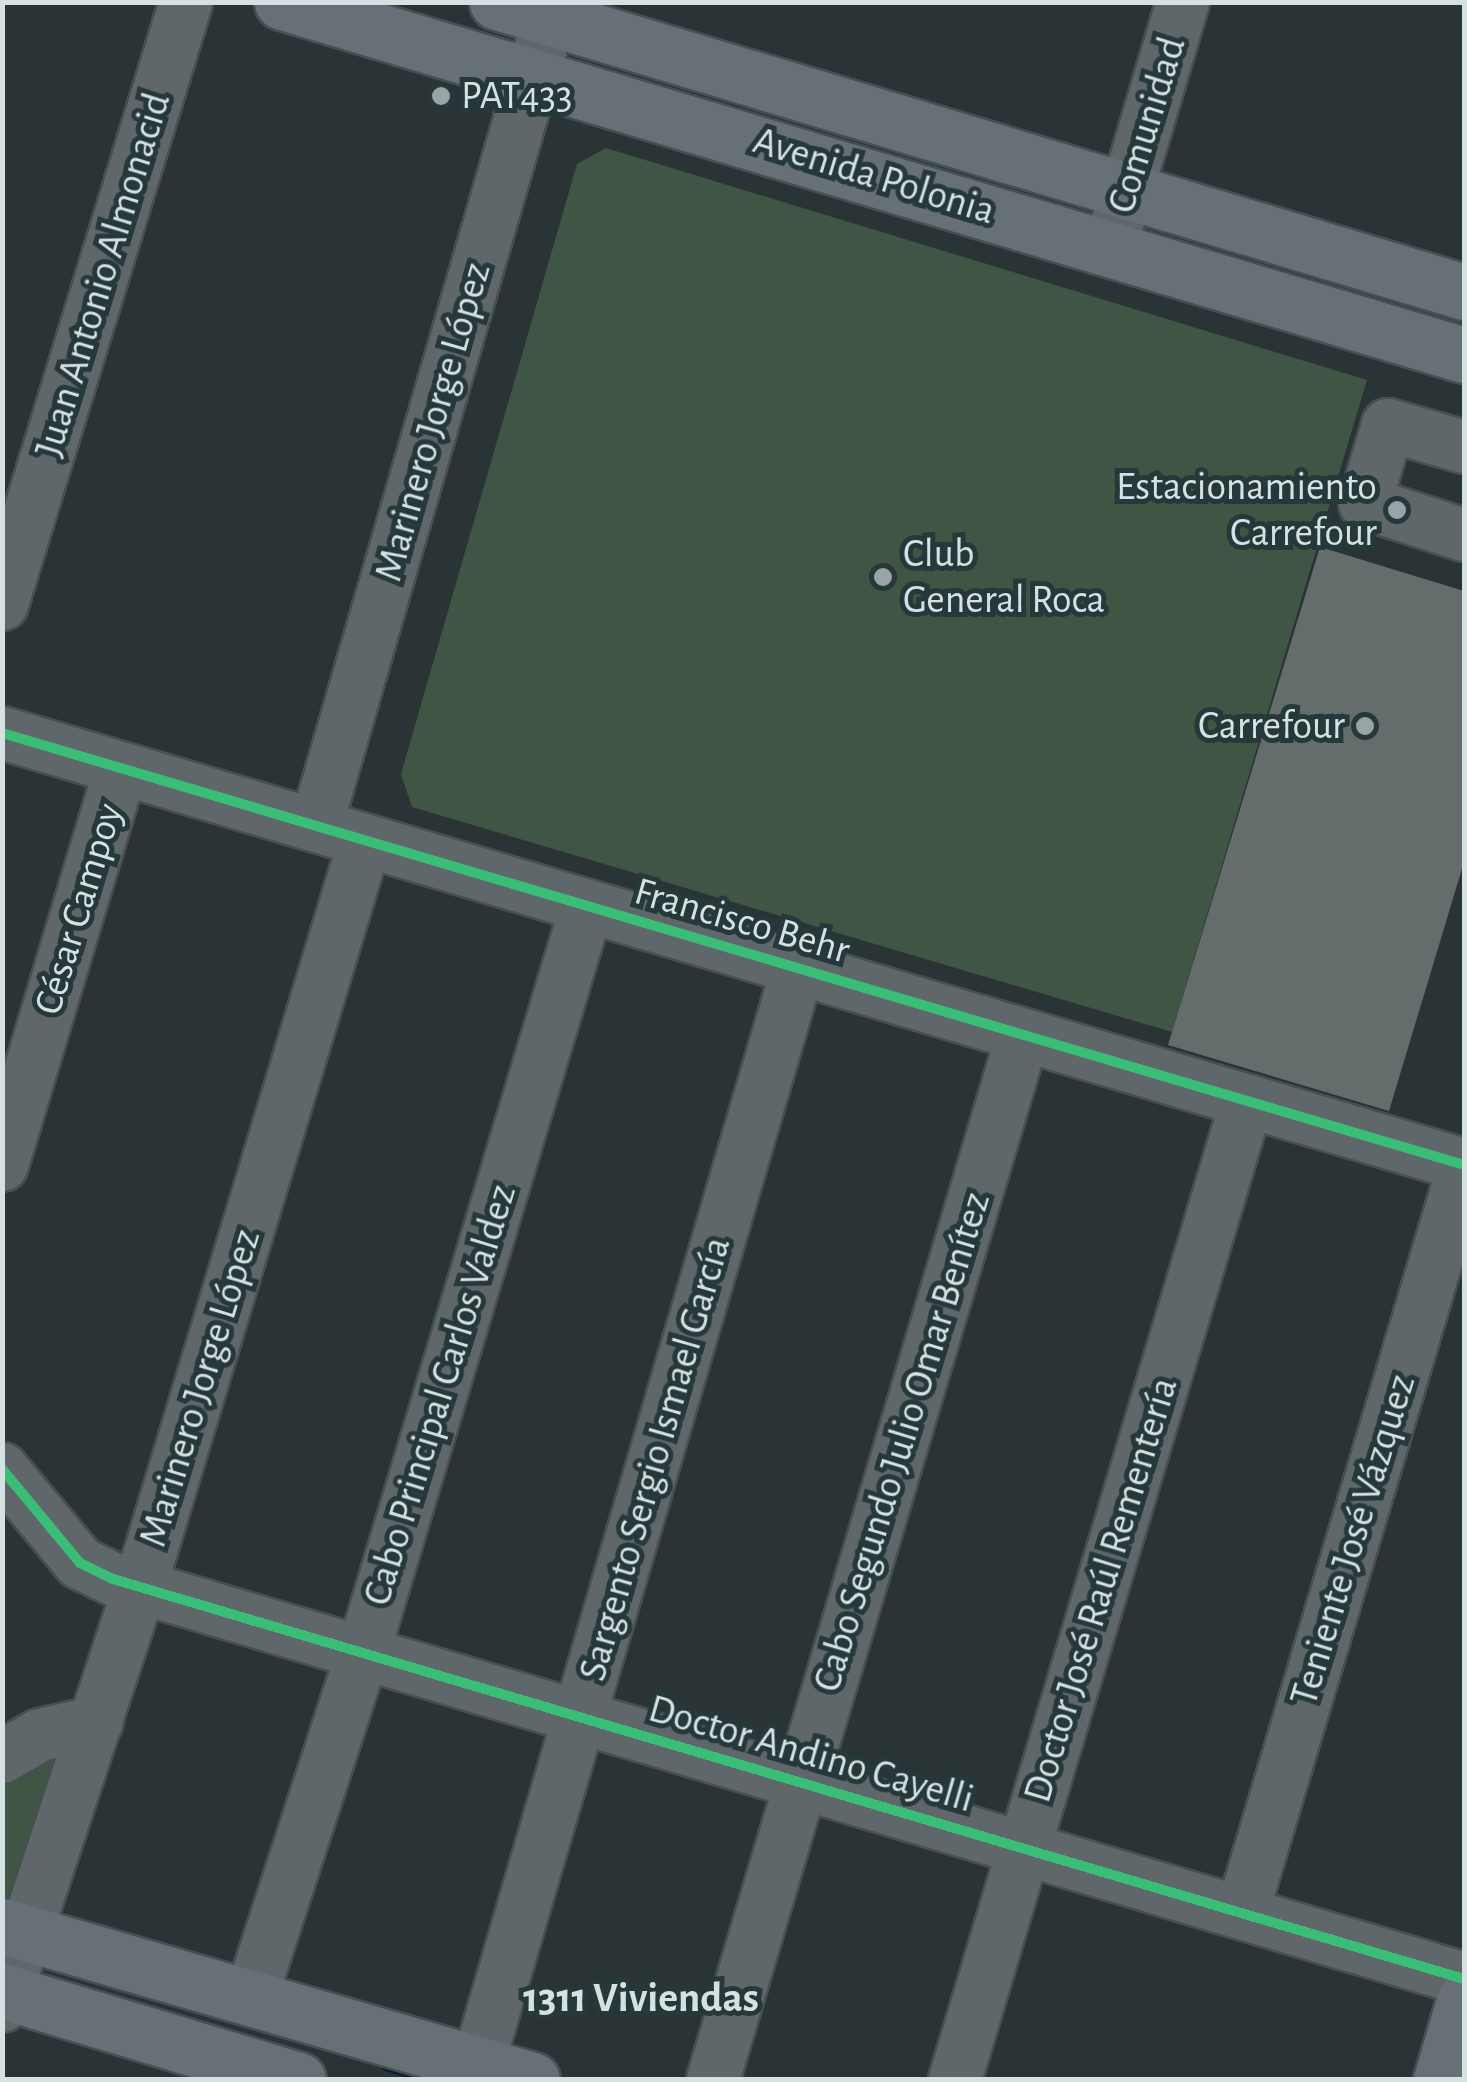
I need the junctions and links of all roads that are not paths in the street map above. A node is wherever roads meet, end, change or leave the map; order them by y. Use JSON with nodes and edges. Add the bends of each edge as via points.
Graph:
{"nodes":[{"id":1,"x":186,"y":2,"type":"edge"},
{"id":2,"x":282,"y":2,"type":"edge"},
{"id":3,"x":497,"y":2,"type":"edge"},
{"id":4,"x":1183,"y":2,"type":"edge"},
{"id":5,"x":552,"y":10,"type":"edge"},
{"id":6,"x":382,"y":16,"type":"edge"},
{"id":7,"x":533,"y":73,"type":"junction"},
{"id":8,"x":1127,"y":190,"type":"junction"},
{"id":9,"x":1110,"y":248,"type":"junction"},
{"id":10,"x":1464,"y":292,"type":"edge"},
{"id":11,"x":1464,"y":354,"type":"edge"},
{"id":12,"x":1464,"y":447,"type":"edge"},
{"id":13,"x":1464,"y":534,"type":"edge"},
{"id":14,"x":2,"y":604,"type":"edge"},
{"id":15,"x":2,"y":733,"type":"edge"},
{"id":16,"x":121,"y":768,"type":"junction"},
{"id":17,"x":341,"y":833,"type":"junction"},
{"id":18,"x":586,"y":906,"type":"junction"},
{"id":19,"x":798,"y":968,"type":"junction"},
{"id":20,"x":1023,"y":1035,"type":"junction"},
{"id":21,"x":1246,"y":1101,"type":"junction"},
{"id":22,"x":2,"y":1165,"type":"edge"},
{"id":23,"x":1464,"y":1166,"type":"edge"},
{"id":24,"x":6,"y":1479,"type":"edge"},
{"id":25,"x":140,"y":1588,"type":"junction"},
{"id":26,"x":363,"y":1653,"type":"junction"},
{"id":27,"x":579,"y":1717,"type":"junction"},
{"id":28,"x":97,"y":1722,"type":"junction"},
{"id":29,"x":2,"y":1757,"type":"edge"},
{"id":30,"x":801,"y":1782,"type":"junction"},
{"id":31,"x":1024,"y":1848,"type":"junction"},
{"id":32,"x":1242,"y":1913,"type":"junction"},
{"id":33,"x":13,"y":1930,"type":"edge"},
{"id":34,"x":1464,"y":1979,"type":"edge"},
{"id":35,"x":4,"y":1996,"type":"edge"},
{"id":36,"x":251,"y":1997,"type":"junction"},
{"id":37,"x":1464,"y":2001,"type":"edge"},
{"id":38,"x":478,"y":2064,"type":"junction"},
{"id":39,"x":229,"y":2070,"type":"edge"},
{"id":40,"x":298,"y":2080,"type":"edge"},
{"id":41,"x":532,"y":2080,"type":"edge"},
{"id":42,"x":713,"y":2080,"type":"edge"},
{"id":43,"x":955,"y":2080,"type":"edge"},
{"id":44,"x":1441,"y":2080,"type":"edge"}],
"edges":[{"from":1,"to":14,"type":"street","name":"Juan Antonio Almonacid"},
{"from":2,"to":6,"type":"main road","name":"Avenida Polonia"},
{"from":3,"to":5,"type":"main road","name":"Avenida Polonia"},
{"from":4,"to":8,"type":"street","name":"Comunidad"},
{"from":5,"to":7,"type":"street","name":"Marinero Jorge López"},
{"from":5,"to":8,"type":"main road","name":"Avenida Polonia"},
{"from":6,"to":7,"type":"main road","name":"Avenida Polonia"},
{"from":7,"to":9,"type":"main road","name":"Avenida Polonia"},
{"from":7,"to":17,"type":"street","name":"Marinero Jorge López"},
{"from":8,"to":9,"type":"street","name":"Comunidad"},
{"from":8,"to":10,"type":"main road","name":"Avenida Polonia"},
{"from":9,"to":11,"type":"main road","name":"Avenida Polonia"},
{"from":12,"to":13,"type":"street","via":[[1388,424],[1365,503]]},
{"from":15,"to":16,"type":"street","name":"Francisco Behr"},
{"from":16,"to":17,"type":"street","name":"Francisco Behr"},
{"from":16,"to":22,"type":"street","name":"César Campoy"},
{"from":17,"to":18,"type":"street","name":"Francisco Behr"},
{"from":17,"to":25,"type":"street","name":"Marinero Jorge López"},
{"from":18,"to":19,"type":"street","name":"Francisco Behr"},
{"from":18,"to":26,"type":"street","name":"Cabo Principal Carlos Valdez"},
{"from":19,"to":20,"type":"street","name":"Francisco Behr"},
{"from":19,"to":27,"type":"street","name":"Sargento Sergio Ismael García"},
{"from":20,"to":21,"type":"street","name":"Francisco Behr"},
{"from":20,"to":30,"type":"street","name":"Cabo Segundo Julio Omar Benítez"},
{"from":21,"to":23,"type":"street","name":"Francisco Behr"},
{"from":21,"to":31,"type":"street","name":"Doctor José Raúl Rementería"},
{"from":23,"to":32,"type":"street","name":"Teniente José Vázquez"},
{"from":24,"to":25,"type":"street","name":"Doctor Andino Cayelli","via":[[80,1563]]},
{"from":25,"to":26,"type":"street","name":"Doctor Andino Cayelli"},
{"from":25,"to":28,"type":"street","name":"Marinero Jorge López"},
{"from":26,"to":27,"type":"street","name":"Doctor Andino Cayelli"},
{"from":26,"to":36,"type":"street","name":"Cabo Principal Carlos Valdez"},
{"from":27,"to":30,"type":"street","name":"Doctor Andino Cayelli"},
{"from":27,"to":38,"type":"street","name":"Sargento Sergio Ismael García"},
{"from":28,"to":29,"type":"street","via":[[40,1735]]},
{"from":28,"to":33,"type":"street","name":"Marinero Jorge López"},
{"from":30,"to":31,"type":"street","name":"Doctor Andino Cayelli"},
{"from":30,"to":42,"type":"street","name":"Cabo Segundo Julio Omar Benítez"},
{"from":31,"to":32,"type":"street","name":"Doctor Andino Cayelli"},
{"from":31,"to":43,"type":"street","name":"Doctor José Raúl Rementería"},
{"from":32,"to":34,"type":"street","name":"Doctor Andino Cayelli"},
{"from":33,"to":35,"type":"street","name":"Marinero Jorge López"},
{"from":33,"to":36,"type":"main road"},
{"from":35,"to":39,"type":"main road"},
{"from":36,"to":38,"type":"main road"},
{"from":37,"to":44,"type":"main road"},
{"from":38,"to":41,"type":"main road"},
{"from":39,"to":40,"type":"main road"}]}
